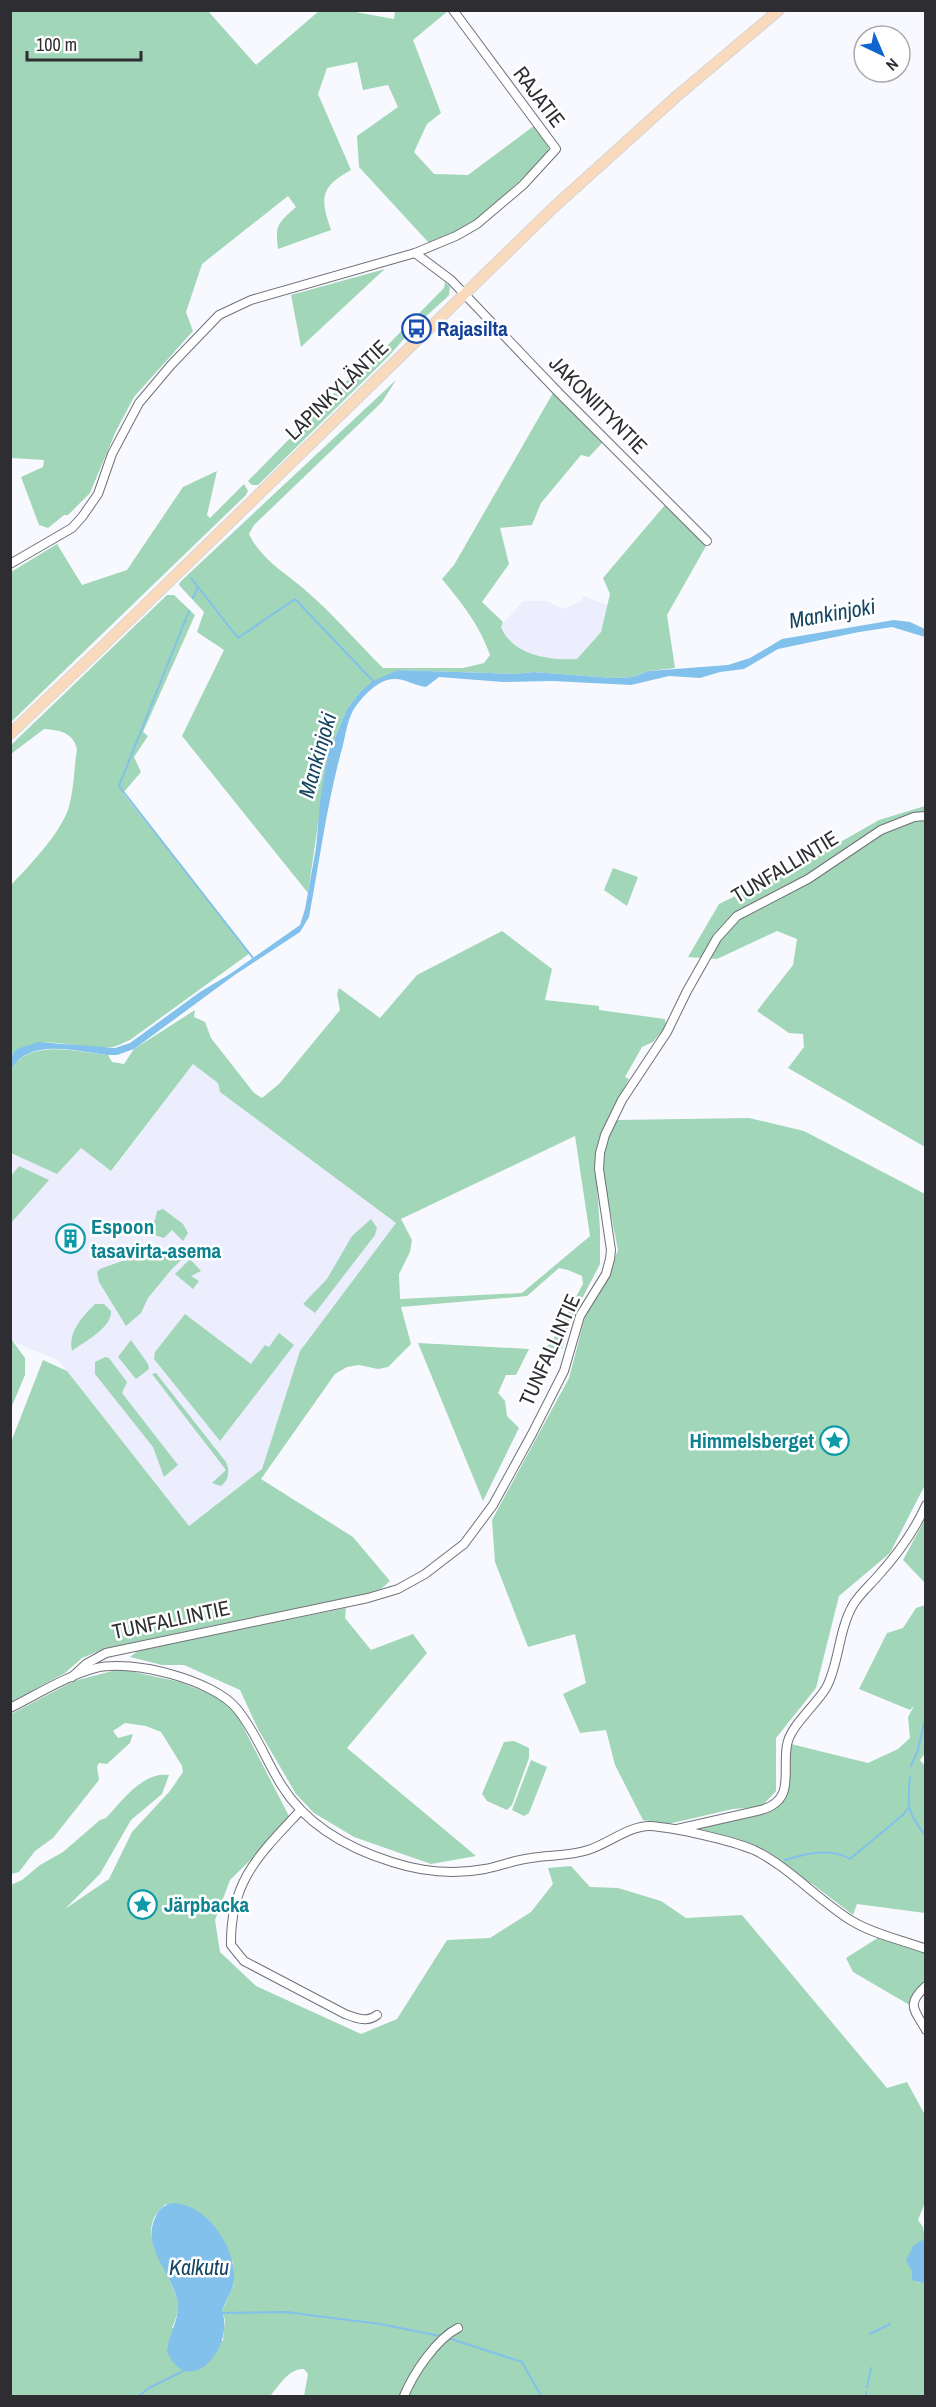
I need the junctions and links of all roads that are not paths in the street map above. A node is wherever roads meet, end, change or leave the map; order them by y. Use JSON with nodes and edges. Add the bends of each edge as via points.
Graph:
{"nodes":[{"id":1,"x":453,"y":10,"type":"edge"},
{"id":2,"x":779,"y":10,"type":"edge"},
{"id":3,"x":415,"y":253,"type":"junction"},
{"id":4,"x":464,"y":293,"type":"junction"},
{"id":5,"x":707,"y":541,"type":"dead end"},
{"id":6,"x":10,"y":564,"type":"edge"},
{"id":7,"x":10,"y":734,"type":"edge"},
{"id":8,"x":926,"y":816,"type":"edge"},
{"id":9,"x":926,"y":1505,"type":"edge"},
{"id":10,"x":72,"y":1677,"type":"junction"},
{"id":11,"x":10,"y":1708,"type":"edge"},
{"id":12,"x":300,"y":1812,"type":"junction"},
{"id":13,"x":673,"y":1830,"type":"junction"},
{"id":14,"x":926,"y":1949,"type":"edge"},
{"id":15,"x":926,"y":1986,"type":"edge"},
{"id":16,"x":376,"y":2015,"type":"dead end"},
{"id":17,"x":926,"y":2030,"type":"edge"},
{"id":18,"x":458,"y":2328,"type":"dead end"},
{"id":19,"x":404,"y":2397,"type":"edge"}],
"edges":[{"from":1,"to":3,"type":"street","name":"RAJATIE","via":[[556,150],[477,224]]},
{"from":2,"to":4,"type":"main road","name":"LAPINKYLÄNTIE","via":[[553,207]]},
{"from":3,"to":4,"type":"street","name":"JAKONIITYNTIE"},
{"from":3,"to":6,"type":"street","via":[[251,300],[219,315],[135,408],[98,494],[82,517],[72,528]]},
{"from":4,"to":5,"type":"street","name":"JAKONIITYNTIE"},
{"from":4,"to":7,"type":"main road","name":"LAPINKYLÄNTIE"},
{"from":8,"to":10,"type":"street","name":"TUNFALLINTIE","via":[[881,830],[801,884],[737,916],[717,938],[605,1135],[599,1169],[611,1250],[606,1274],[580,1316],[564,1371],[537,1424],[493,1505],[464,1544],[425,1574],[398,1588],[368,1598],[106,1653]]},
{"from":9,"to":13,"type":"street","via":[[904,1544],[854,1602],[846,1617],[828,1685],[787,1743],[780,1800],[771,1808]]},
{"from":10,"to":11,"type":"street"},
{"from":10,"to":12,"type":"street","via":[[113,1665],[188,1679],[212,1688],[236,1707],[249,1725]]},
{"from":12,"to":13,"type":"street","via":[[329,1835],[357,1849],[414,1869],[436,1872],[461,1872],[522,1859],[579,1853],[641,1827]]},
{"from":12,"to":16,"type":"street","via":[[251,1866],[241,1885],[232,1913],[231,1945],[244,1961],[345,2014],[358,2019],[372,2019]]},
{"from":13,"to":14,"type":"street","via":[[754,1851],[853,1922]]},
{"from":15,"to":17,"type":"street","via":[[913,2001]]},
{"from":18,"to":19,"type":"street","via":[[426,2359]]}]}
